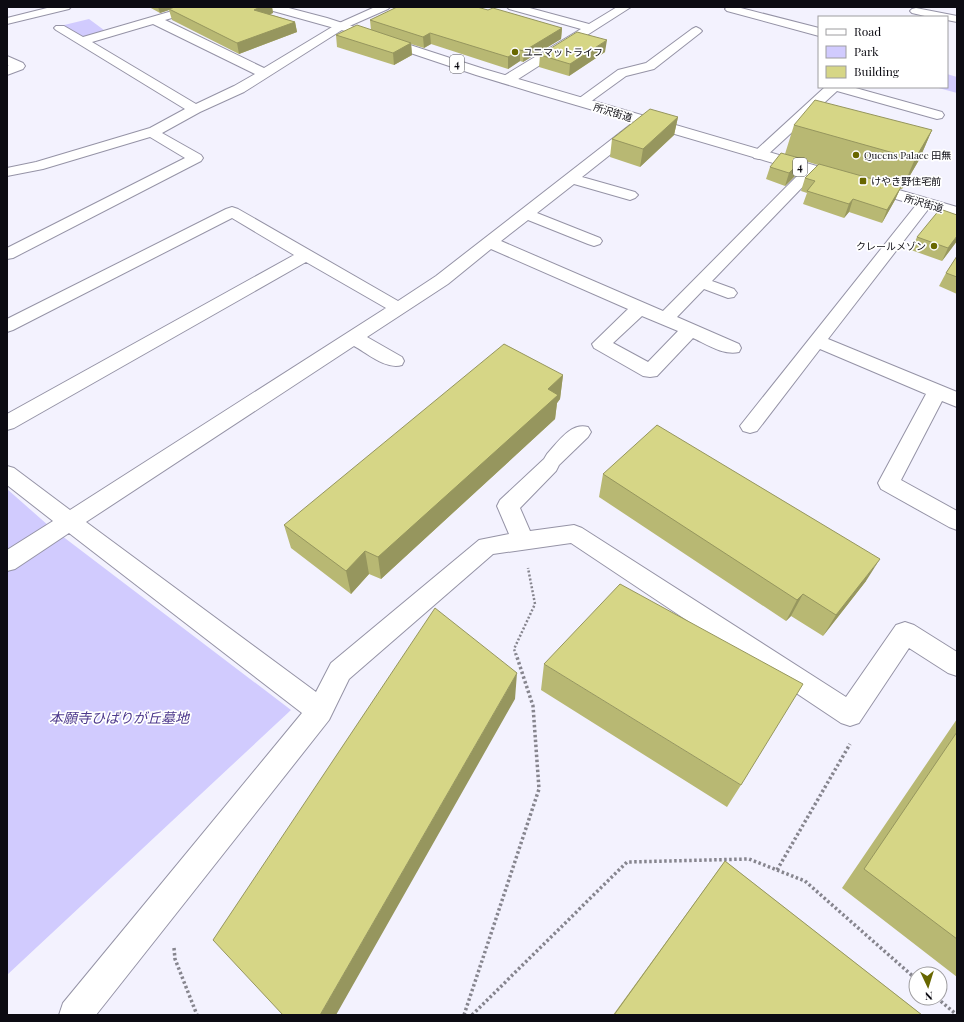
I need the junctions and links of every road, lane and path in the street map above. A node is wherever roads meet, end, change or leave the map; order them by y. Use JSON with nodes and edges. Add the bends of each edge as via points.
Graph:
{"nodes":[{"id":1,"x":65,"y":7,"type":"edge"},
{"id":2,"x":198,"y":7,"type":"edge"},
{"id":3,"x":270,"y":7,"type":"edge"},
{"id":4,"x":384,"y":7,"type":"edge"},
{"id":5,"x":513,"y":7,"type":"edge"},
{"id":6,"x":625,"y":7,"type":"edge"},
{"id":7,"x":527,"y":9,"type":"edge"},
{"id":8,"x":731,"y":9,"type":"dead end"},
{"id":9,"x":915,"y":12,"type":"edge"},
{"id":10,"x":939,"y":16,"type":"edge"},
{"id":11,"x":155,"y":20,"type":"junction"},
{"id":12,"x":7,"y":21,"type":"edge"},
{"id":13,"x":341,"y":26,"type":"junction"},
{"id":14,"x":60,"y":28,"type":"dead end"},
{"id":15,"x":591,"y":28,"type":"junction"},
{"id":16,"x":818,"y":32,"type":"edge"},
{"id":17,"x":696,"y":37,"type":"dead end"},
{"id":18,"x":82,"y":41,"type":"junction"},
{"id":19,"x":7,"y":60,"type":"edge"},
{"id":20,"x":7,"y":71,"type":"edge"},
{"id":21,"x":264,"y":73,"type":"junction"},
{"id":22,"x":507,"y":80,"type":"junction"},
{"id":23,"x":832,"y":88,"type":"edge"},
{"id":24,"x":842,"y":88,"type":"edge"},
{"id":25,"x":581,"y":102,"type":"junction"},
{"id":26,"x":195,"y":109,"type":"junction"},
{"id":27,"x":937,"y":115,"type":"dead end"},
{"id":28,"x":644,"y":121,"type":"junction"},
{"id":29,"x":151,"y":132,"type":"junction"},
{"id":30,"x":759,"y":155,"type":"junction"},
{"id":31,"x":811,"y":170,"type":"junction"},
{"id":32,"x":7,"y":172,"type":"edge"},
{"id":33,"x":571,"y":178,"type":"junction"},
{"id":34,"x":630,"y":195,"type":"dead end"},
{"id":35,"x":925,"y":203,"type":"junction"},
{"id":36,"x":957,"y":212,"type":"edge"},
{"id":37,"x":526,"y":214,"type":"junction"},
{"id":38,"x":594,"y":241,"type":"dead end"},
{"id":39,"x":489,"y":242,"type":"junction"},
{"id":40,"x":7,"y":254,"type":"edge"},
{"id":41,"x":306,"y":255,"type":"junction"},
{"id":42,"x":701,"y":282,"type":"junction"},
{"id":43,"x":728,"y":293,"type":"dead end"},
{"id":44,"x":398,"y":308,"type":"junction"},
{"id":45,"x":640,"y":308,"type":"junction"},
{"id":46,"x":666,"y":319,"type":"junction"},
{"id":47,"x":7,"y":326,"type":"edge"},
{"id":48,"x":690,"y":330,"type":"junction"},
{"id":49,"x":353,"y":337,"type":"junction"},
{"id":50,"x":817,"y":341,"type":"junction"},
{"id":51,"x":732,"y":348,"type":"dead end"},
{"id":52,"x":395,"y":361,"type":"dead end"},
{"id":53,"x":937,"y":391,"type":"junction"},
{"id":54,"x":957,"y":400,"type":"edge"},
{"id":55,"x":7,"y":423,"type":"edge"},
{"id":56,"x":750,"y":426,"type":"dead end"},
{"id":57,"x":581,"y":432,"type":"dead end"},
{"id":58,"x":7,"y":474,"type":"edge"},
{"id":59,"x":69,"y":521,"type":"junction"},
{"id":60,"x":957,"y":521,"type":"edge"},
{"id":61,"x":523,"y":541,"type":"junction"},
{"id":62,"x":7,"y":562,"type":"edge"},
{"id":63,"x":957,"y":665,"type":"edge"},
{"id":64,"x":320,"y":711,"type":"junction"},
{"id":65,"x":850,"y":714,"type":"junction"},
{"id":66,"x":777,"y":870,"type":"junction"},
{"id":67,"x":153,"y":918,"type":"junction"},
{"id":68,"x":908,"y":972,"type":"edge"},
{"id":69,"x":946,"y":1006,"type":"edge"},
{"id":70,"x":75,"y":1015,"type":"edge"},
{"id":71,"x":197,"y":1015,"type":"edge"},
{"id":72,"x":464,"y":1015,"type":"edge"},
{"id":73,"x":472,"y":1015,"type":"edge"},
{"id":74,"x":957,"y":1015,"type":"edge"}],
"edges":[{"from":1,"to":12,"type":"street"},
{"from":2,"to":11,"type":"street"},
{"from":3,"to":13,"type":"street","name":"所沢街道","number":"4"},
{"from":4,"to":13,"type":"street"},
{"from":5,"to":7,"type":"street"},
{"from":6,"to":15,"type":"street"},
{"from":7,"to":15,"type":"street"},
{"from":8,"to":16,"type":"street"},
{"from":9,"to":10,"type":"street"},
{"from":11,"to":18,"type":"street"},
{"from":11,"to":21,"type":"street"},
{"from":13,"to":21,"type":"street"},
{"from":13,"to":22,"type":"street","name":"所沢街道","number":"4"},
{"from":14,"to":18,"type":"street"},
{"from":15,"to":22,"type":"street"},
{"from":17,"to":25,"type":"street","via":[[684,40],[650,66],[622,73]]},
{"from":18,"to":26,"type":"street"},
{"from":19,"to":20,"type":"street","via":[[19,66]]},
{"from":21,"to":26,"type":"street","via":[[239,89]]},
{"from":22,"to":25,"type":"street","name":"所沢街道","number":"4"},
{"from":23,"to":30,"type":"street"},
{"from":24,"to":27,"type":"street"},
{"from":25,"to":28,"type":"street","name":"所沢街道","number":"4"},
{"from":26,"to":29,"type":"street"},
{"from":28,"to":30,"type":"street","name":"所沢街道","number":"4"},
{"from":28,"to":33,"type":"street"},
{"from":29,"to":32,"type":"street","via":[[38,166]]},
{"from":29,"to":40,"type":"street","via":[[196,158]]},
{"from":30,"to":31,"type":"street","name":"所沢街道","number":"4"},
{"from":31,"to":35,"type":"street","name":"所沢街道","number":"4"},
{"from":31,"to":42,"type":"street"},
{"from":33,"to":34,"type":"street"},
{"from":33,"to":37,"type":"street"},
{"from":35,"to":36,"type":"street","name":"所沢街道","number":"4"},
{"from":35,"to":50,"type":"street"},
{"from":37,"to":38,"type":"street"},
{"from":37,"to":39,"type":"street"},
{"from":39,"to":44,"type":"street","via":[[442,280]]},
{"from":39,"to":45,"type":"street"},
{"from":41,"to":44,"type":"street"},
{"from":41,"to":47,"type":"street","via":[[232,212]]},
{"from":41,"to":55,"type":"street"},
{"from":42,"to":43,"type":"street"},
{"from":42,"to":46,"type":"street"},
{"from":44,"to":49,"type":"street"},
{"from":45,"to":46,"type":"street"},
{"from":45,"to":48,"type":"street","via":[[601,344],[650,371]]},
{"from":46,"to":48,"type":"street"},
{"from":48,"to":51,"type":"street"},
{"from":49,"to":52,"type":"street"},
{"from":49,"to":59,"type":"street"},
{"from":50,"to":53,"type":"street"},
{"from":50,"to":56,"type":"street"},
{"from":53,"to":54,"type":"street"},
{"from":53,"to":60,"type":"street","via":[[889,483]]},
{"from":57,"to":61,"type":"street","via":[[508,506]]},
{"from":58,"to":59,"type":"street"},
{"from":59,"to":62,"type":"street"},
{"from":59,"to":64,"type":"street"},
{"from":61,"to":64,"type":"street","via":[[487,546],[340,671]]},
{"from":61,"to":65,"type":"street","via":[[574,534]]},
{"from":61,"to":72,"type":"path","via":[[535,604],[514,649],[533,706],[539,789]]},
{"from":63,"to":65,"type":"street","via":[[905,633]]},
{"from":64,"to":67,"type":"street"},
{"from":65,"to":66,"type":"path","via":[[854,739]]},
{"from":66,"to":68,"type":"path","via":[[805,881]]},
{"from":66,"to":73,"type":"path","via":[[749,859],[627,862]]},
{"from":67,"to":70,"type":"street"},
{"from":67,"to":71,"type":"path","via":[[172,931],[175,959]]},
{"from":69,"to":74,"type":"path"}]}
